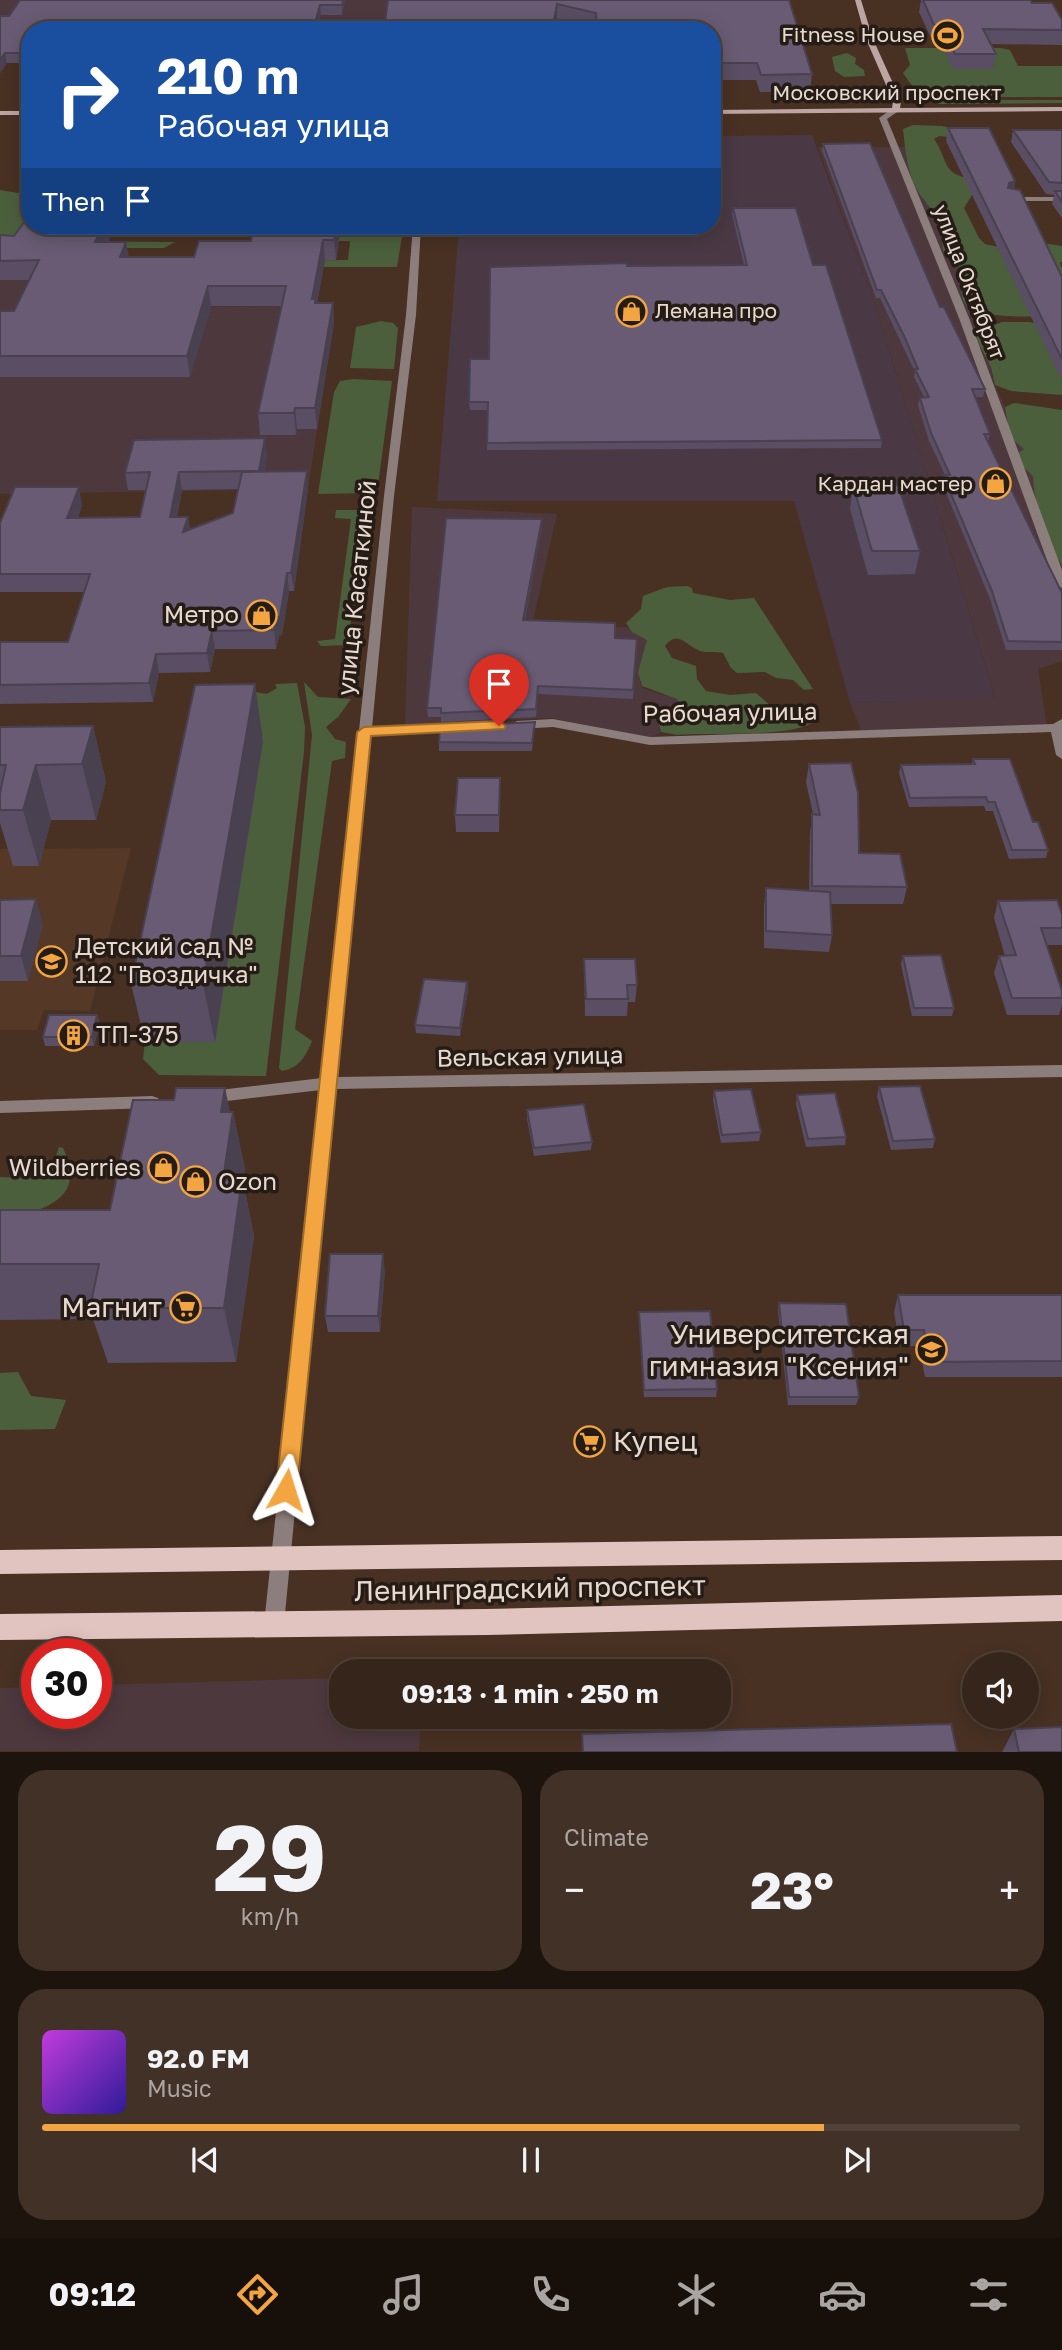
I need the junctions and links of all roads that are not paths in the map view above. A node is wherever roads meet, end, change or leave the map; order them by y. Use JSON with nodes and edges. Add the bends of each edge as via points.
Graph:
{"nodes":[{"id":1,"x":858,"y":0,"type":"edge"},
{"id":2,"x":1062,"y":109,"type":"edge"},
{"id":3,"x":896,"y":110,"type":"junction"},
{"id":4,"x":0,"y":113,"type":"edge"},
{"id":5,"x":21,"y":113,"type":"edge"},
{"id":6,"x":721,"y":113,"type":"edge"},
{"id":7,"x":1010,"y":199,"type":"edge"},
{"id":8,"x":1062,"y":199,"type":"edge"},
{"id":9,"x":415,"y":235,"type":"edge"},
{"id":10,"x":1062,"y":585,"type":"edge"},
{"id":11,"x":1059,"y":725,"type":"edge"},
{"id":12,"x":499,"y":726,"type":"edge"},
{"id":13,"x":472,"y":727,"type":"edge"},
{"id":14,"x":364,"y":732,"type":"junction"},
{"id":15,"x":1062,"y":755,"type":"edge"},
{"id":16,"x":1062,"y":1070,"type":"edge"},
{"id":17,"x":328,"y":1083,"type":"junction"},
{"id":18,"x":191,"y":1100,"type":"edge"},
{"id":19,"x":164,"y":1102,"type":"edge"},
{"id":20,"x":0,"y":1107,"type":"edge"},
{"id":21,"x":1062,"y":1548,"type":"edge"},
{"id":22,"x":280,"y":1557,"type":"junction"},
{"id":23,"x":0,"y":1562,"type":"edge"},
{"id":24,"x":1062,"y":1608,"type":"edge"},
{"id":25,"x":274,"y":1624,"type":"junction"},
{"id":26,"x":0,"y":1627,"type":"edge"}],
"edges":[{"from":1,"to":3,"type":"main road","name":"улица Октябрят","via":[[873,51],[897,101]]},
{"from":2,"to":3,"type":"main road","name":"Московский проспект"},
{"from":3,"to":6,"type":"main road","name":"Московский проспект"},
{"from":3,"to":10,"type":"street","name":"улица Октябрят","via":[[883,118],[964,318]]},
{"from":4,"to":5,"type":"main road"},
{"from":7,"to":8,"type":"street"},
{"from":9,"to":14,"type":"street","name":"улица Касаткиной","via":[[411,315]]},
{"from":11,"to":12,"type":"street","name":"Рабочая улица","via":[[650,741],[553,723]]},
{"from":11,"to":15,"type":"street"},
{"from":13,"to":14,"type":"street"},
{"from":14,"to":17,"type":"street","name":"улица Касаткиной"},
{"from":16,"to":17,"type":"street","name":"Вельская улица"},
{"from":17,"to":18,"type":"street","name":"Вельская улица"},
{"from":17,"to":22,"type":"street","name":"улица Касаткиной"},
{"from":19,"to":20,"type":"street"},
{"from":21,"to":22,"type":"main road","name":"Ленинградский проспект"},
{"from":22,"to":23,"type":"main road","name":"Ленинградский проспект"},
{"from":22,"to":25,"type":"street","name":"улица Касаткиной"},
{"from":24,"to":25,"type":"main road","name":"Ленинградский проспект"},
{"from":25,"to":26,"type":"main road","name":"Ленинградский проспект"}]}
